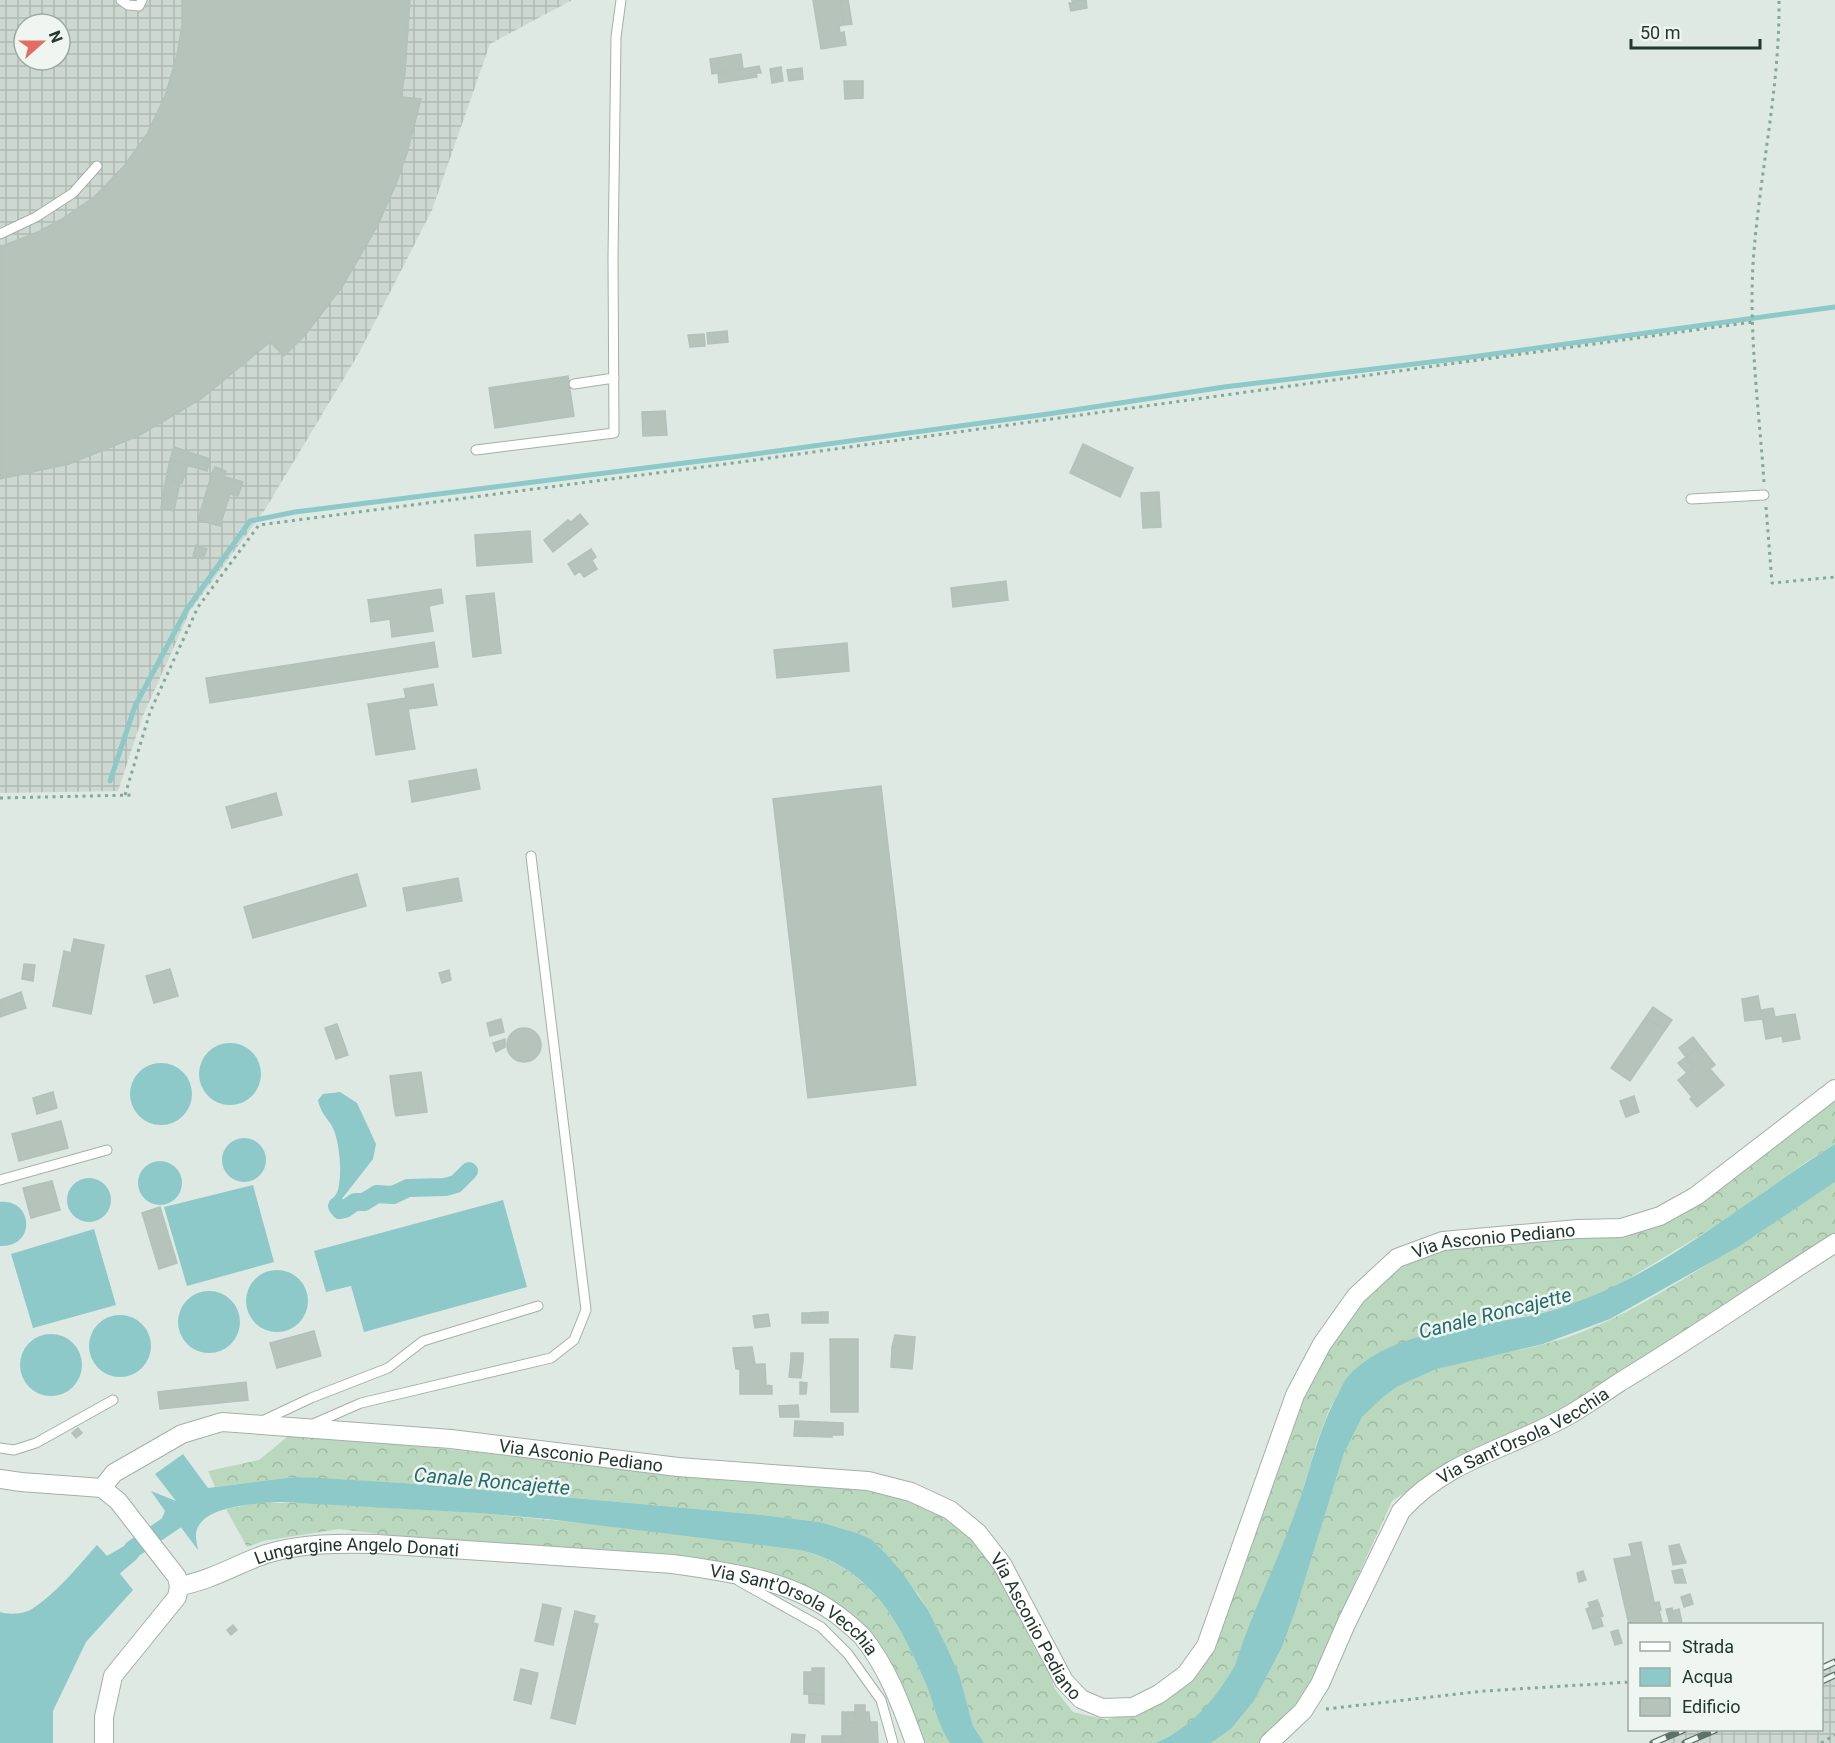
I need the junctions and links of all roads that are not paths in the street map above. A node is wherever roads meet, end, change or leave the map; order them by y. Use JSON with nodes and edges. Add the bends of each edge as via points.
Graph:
{"nodes":[{"id":1,"x":121,"y":0,"type":"edge"},
{"id":2,"x":142,"y":0,"type":"edge"},
{"id":3,"x":621,"y":0,"type":"edge"},
{"id":4,"x":97,"y":166,"type":"dead end"},
{"id":5,"x":0,"y":234,"type":"edge"},
{"id":6,"x":614,"y":378,"type":"junction"},
{"id":7,"x":574,"y":384,"type":"dead end"},
{"id":8,"x":476,"y":450,"type":"dead end"},
{"id":9,"x":1764,"y":495,"type":"road end"},
{"id":10,"x":1690,"y":499,"type":"dead end"},
{"id":11,"x":531,"y":856,"type":"dead end"},
{"id":12,"x":1835,"y":1089,"type":"edge"},
{"id":13,"x":107,"y":1150,"type":"dead end"},
{"id":14,"x":0,"y":1180,"type":"edge"},
{"id":15,"x":1835,"y":1243,"type":"edge"},
{"id":16,"x":538,"y":1306,"type":"dead end"},
{"id":17,"x":113,"y":1400,"type":"dead end"},
{"id":18,"x":256,"y":1424,"type":"junction"},
{"id":19,"x":306,"y":1428,"type":"junction"},
{"id":20,"x":0,"y":1448,"type":"edge"},
{"id":21,"x":0,"y":1479,"type":"edge"},
{"id":22,"x":102,"y":1488,"type":"junction"},
{"id":23,"x":721,"y":1571,"type":"junction"},
{"id":24,"x":179,"y":1586,"type":"junction"},
{"id":25,"x":104,"y":1743,"type":"edge"},
{"id":26,"x":893,"y":1743,"type":"edge"},
{"id":27,"x":915,"y":1743,"type":"edge"},
{"id":28,"x":1269,"y":1743,"type":"edge"}],
"edges":[{"from":1,"to":2,"type":"lane","via":[[128,6],[139,6]]},
{"from":3,"to":6,"type":"lane","via":[[616,37]]},
{"from":4,"to":5,"type":"lane","via":[[74,193]]},
{"from":6,"to":7,"type":"lane"},
{"from":6,"to":8,"type":"lane","via":[[614,432]]},
{"from":9,"to":10,"type":"lane"},
{"from":11,"to":19,"type":"lane","via":[[586,1310],[574,1340],[551,1358],[361,1403]]},
{"from":12,"to":19,"type":"street","name":"Via Asconio Pediano","via":[[1696,1197],[1660,1216],[1621,1228],[1443,1241],[1397,1258],[1356,1296],[1322,1344],[1295,1395],[1206,1646],[1186,1674],[1133,1707],[1102,1708],[1081,1699],[1064,1681],[1002,1564],[978,1533],[950,1510],[911,1492],[868,1481],[678,1467],[451,1439]]},
{"from":13,"to":14,"type":"lane"},
{"from":15,"to":28,"type":"street","name":"Via Sant'Orsola Vecchia","via":[[1559,1420],[1446,1472],[1412,1498],[1401,1511],[1320,1684],[1303,1711]]},
{"from":16,"to":18,"type":"lane","via":[[423,1341],[388,1368]]},
{"from":17,"to":20,"type":"lane","via":[[36,1443],[14,1450]]},
{"from":18,"to":19,"type":"street","name":"Via Asconio Pediano"},
{"from":18,"to":22,"type":"street","name":"Via Asconio Pediano","via":[[222,1422],[182,1434],[114,1473]]},
{"from":21,"to":22,"type":"street"},
{"from":22,"to":24,"type":"street","via":[[118,1501],[177,1577]]},
{"from":23,"to":24,"type":"street","name":"Lungargine Angelo Donati","via":[[673,1564],[340,1543],[267,1554],[196,1584]]},
{"from":23,"to":26,"type":"lane","name":"Via Sant'Orsola Vecchia","via":[[821,1628],[848,1654],[881,1700]]},
{"from":23,"to":27,"type":"street","name":"Via Sant'Orsola Vecchia","via":[[782,1585],[828,1607],[861,1635],[900,1700]]},
{"from":24,"to":25,"type":"street","via":[[177,1597],[113,1676],[104,1717]]}]}
